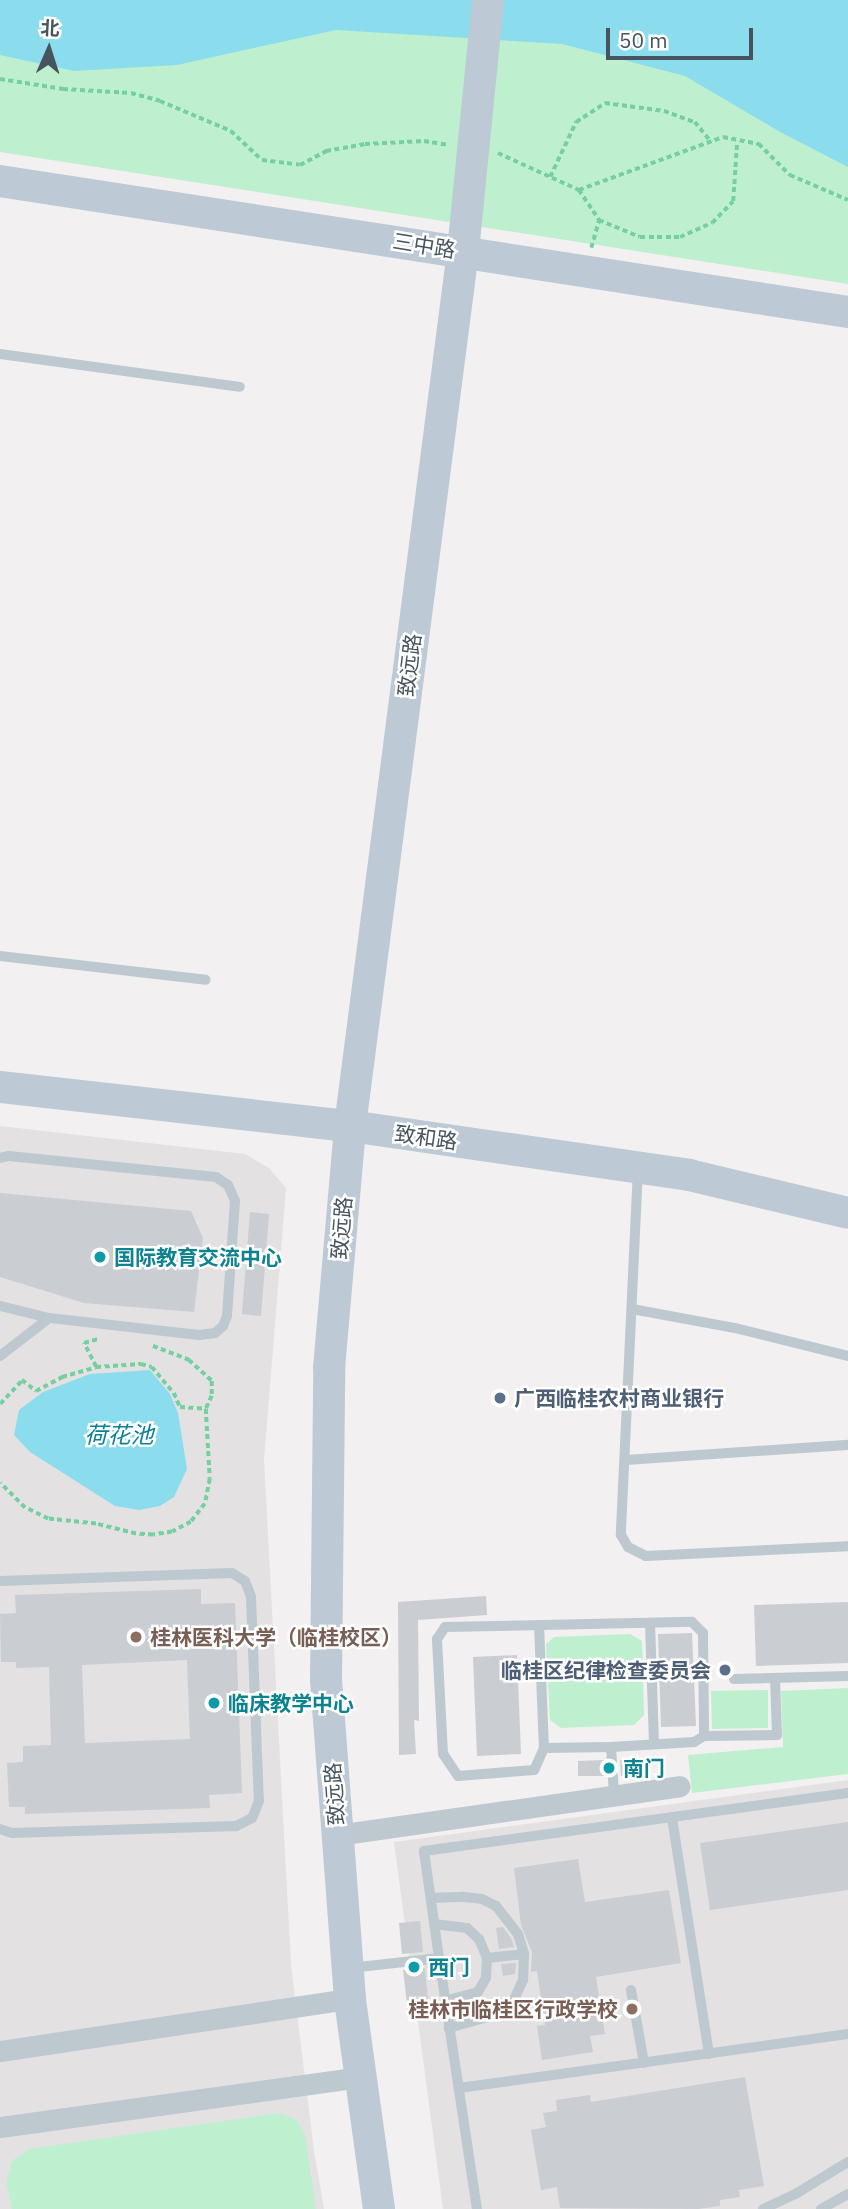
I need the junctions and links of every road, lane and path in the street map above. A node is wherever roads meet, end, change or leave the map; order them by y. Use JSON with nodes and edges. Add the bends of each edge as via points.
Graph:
{"nodes":[{"id":1,"x":488,"y":0,"type":"edge"},
{"id":2,"x":0,"y":79,"type":"edge"},
{"id":3,"x":737,"y":140,"type":"junction"},
{"id":4,"x":711,"y":142,"type":"junction"},
{"id":5,"x":450,"y":145,"type":"dead end"},
{"id":6,"x":488,"y":151,"type":"dead end"},
{"id":7,"x":550,"y":177,"type":"junction"},
{"id":8,"x":0,"y":181,"type":"edge"},
{"id":9,"x":579,"y":190,"type":"junction"},
{"id":10,"x":848,"y":200,"type":"edge"},
{"id":11,"x":463,"y":251,"type":"junction"},
{"id":12,"x":848,"y":312,"type":"edge"},
{"id":13,"x":0,"y":354,"type":"edge"},
{"id":14,"x":240,"y":387,"type":"dead end"},
{"id":15,"x":0,"y":956,"type":"edge"},
{"id":16,"x":206,"y":980,"type":"dead end"},
{"id":17,"x":0,"y":1087,"type":"edge"},
{"id":18,"x":350,"y":1126,"type":"junction"},
{"id":19,"x":0,"y":1158,"type":"edge"},
{"id":20,"x":638,"y":1168,"type":"junction"},
{"id":21,"x":848,"y":1213,"type":"edge"},
{"id":22,"x":0,"y":1306,"type":"edge"},
{"id":23,"x":632,"y":1309,"type":"junction"},
{"id":24,"x":49,"y":1318,"type":"junction"},
{"id":25,"x":107,"y":1338,"type":"dead end"},
{"id":26,"x":149,"y":1344,"type":"dead end"},
{"id":27,"x":1,"y":1351,"type":"edge"},
{"id":28,"x":848,"y":1356,"type":"edge"},
{"id":29,"x":96,"y":1367,"type":"junction"},
{"id":30,"x":0,"y":1404,"type":"edge"},
{"id":31,"x":206,"y":1409,"type":"junction"},
{"id":32,"x":848,"y":1445,"type":"edge"},
{"id":33,"x":626,"y":1460,"type":"junction"},
{"id":34,"x":0,"y":1483,"type":"edge"},
{"id":35,"x":848,"y":1546,"type":"edge"},
{"id":36,"x":0,"y":1581,"type":"edge"},
{"id":37,"x":650,"y":1623,"type":"junction"},
{"id":38,"x":538,"y":1625,"type":"junction"},
{"id":39,"x":848,"y":1676,"type":"edge"},
{"id":40,"x":775,"y":1678,"type":"junction"},
{"id":41,"x":734,"y":1679,"type":"dead end"},
{"id":42,"x":704,"y":1737,"type":"junction"},
{"id":43,"x":654,"y":1744,"type":"junction"},
{"id":44,"x":611,"y":1746,"type":"junction"},
{"id":45,"x":544,"y":1748,"type":"junction"},
{"id":46,"x":680,"y":1786,"type":"dead end"},
{"id":47,"x":848,"y":1793,"type":"edge"},
{"id":48,"x":614,"y":1795,"type":"junction"},
{"id":49,"x":672,"y":1818,"type":"junction"},
{"id":50,"x":0,"y":1829,"type":"edge"},
{"id":51,"x":337,"y":1835,"type":"junction"},
{"id":52,"x":430,"y":1898,"type":"junction"},
{"id":53,"x":434,"y":1924,"type":"junction"},
{"id":54,"x":524,"y":1954,"type":"junction"},
{"id":55,"x":439,"y":1958,"type":"junction"},
{"id":56,"x":487,"y":1958,"type":"junction"},
{"id":57,"x":349,"y":1984,"type":"junction"},
{"id":58,"x":631,"y":1990,"type":"dead end"},
{"id":59,"x":445,"y":2001,"type":"junction"},
{"id":60,"x":449,"y":2028,"type":"junction"},
{"id":61,"x":848,"y":2034,"type":"edge"},
{"id":62,"x":0,"y":2051,"type":"edge"},
{"id":63,"x":709,"y":2054,"type":"junction"},
{"id":64,"x":644,"y":2063,"type":"junction"},
{"id":65,"x":360,"y":2077,"type":"junction"},
{"id":66,"x":459,"y":2088,"type":"junction"},
{"id":67,"x":0,"y":2127,"type":"edge"},
{"id":68,"x":848,"y":2162,"type":"edge"},
{"id":69,"x":848,"y":2194,"type":"edge"},
{"id":70,"x":379,"y":2209,"type":"edge"},
{"id":71,"x":477,"y":2209,"type":"edge"},
{"id":72,"x":763,"y":2209,"type":"edge"},
{"id":73,"x":821,"y":2209,"type":"edge"}],
"edges":[{"from":1,"to":11,"type":"main road","name":"致远路","bridge":true},
{"from":2,"to":5,"type":"path","via":[[131,93],[160,101],[231,131],[262,160],[300,165],[326,151],[365,144],[424,141]]},
{"from":3,"to":4,"type":"path","via":[[723,137]]},
{"from":3,"to":9,"type":"path","via":[[733,201],[712,222],[680,237],[640,237],[599,220]]},
{"from":3,"to":10,"type":"path","via":[[759,144],[790,176]]},
{"from":4,"to":7,"type":"path","via":[[695,122],[664,111],[605,103],[576,122]]},
{"from":4,"to":9,"type":"path"},
{"from":6,"to":7,"type":"path"},
{"from":7,"to":9,"type":"path"},
{"from":8,"to":11,"type":"main road","name":"三中路"},
{"from":11,"to":12,"type":"main road","name":"三中路"},
{"from":11,"to":18,"type":"main road","name":"致远路"},
{"from":13,"to":14,"type":"lane"},
{"from":15,"to":16,"type":"lane"},
{"from":17,"to":18,"type":"main road","name":"致和路"},
{"from":18,"to":20,"type":"main road","name":"致和路"},
{"from":18,"to":51,"type":"main road","name":"致远路","via":[[329,1368],[326,1680]]},
{"from":19,"to":24,"type":"lane","via":[[216,1177],[228,1185],[233,1196],[227,1316],[218,1332],[198,1335]]},
{"from":20,"to":21,"type":"main road","name":"致和路","via":[[689,1175]]},
{"from":20,"to":23,"type":"lane"},
{"from":22,"to":24,"type":"lane"},
{"from":23,"to":28,"type":"lane"},
{"from":23,"to":33,"type":"lane"},
{"from":24,"to":27,"type":"lane"},
{"from":25,"to":29,"type":"path","via":[[84,1343]]},
{"from":26,"to":31,"type":"path","via":[[189,1360],[212,1381]]},
{"from":29,"to":30,"type":"path","via":[[36,1391],[22,1380]]},
{"from":29,"to":31,"type":"path","via":[[152,1367],[180,1407]]},
{"from":31,"to":34,"type":"path","via":[[210,1479],[205,1503],[191,1522],[172,1532],[136,1534],[48,1519],[25,1508]]},
{"from":32,"to":33,"type":"lane"},
{"from":33,"to":35,"type":"lane","via":[[621,1535],[634,1552],[659,1556]]},
{"from":36,"to":50,"type":"lane","via":[[232,1573],[245,1581],[251,1597],[258,1801],[252,1818],[236,1826],[12,1833]]},
{"from":37,"to":38,"type":"lane"},
{"from":37,"to":42,"type":"lane","via":[[692,1622],[703,1633]]},
{"from":37,"to":43,"type":"lane"},
{"from":38,"to":45,"type":"lane"},
{"from":38,"to":45,"type":"lane","via":[[445,1627],[437,1639],[443,1754],[458,1776],[534,1770]]},
{"from":39,"to":40,"type":"lane"},
{"from":40,"to":41,"type":"lane"},
{"from":40,"to":42,"type":"lane","via":[[776,1735]]},
{"from":42,"to":43,"type":"lane","via":[[694,1742]]},
{"from":43,"to":44,"type":"lane"},
{"from":44,"to":45,"type":"lane"},
{"from":44,"to":48,"type":"lane"},
{"from":46,"to":48,"type":"street"},
{"from":47,"to":49,"type":"lane"},
{"from":48,"to":51,"type":"street"},
{"from":49,"to":52,"type":"lane","via":[[424,1851]]},
{"from":49,"to":63,"type":"lane"},
{"from":51,"to":57,"type":"main road","name":"致远路"},
{"from":52,"to":53,"type":"lane"},
{"from":52,"to":54,"type":"lane","via":[[473,1898],[496,1906],[518,1934]]},
{"from":53,"to":55,"type":"lane"},
{"from":53,"to":56,"type":"lane","via":[[467,1928],[479,1939]]},
{"from":54,"to":56,"type":"lane"},
{"from":54,"to":60,"type":"lane","via":[[523,1980],[513,2001],[491,2016]]},
{"from":55,"to":57,"type":"lane"},
{"from":55,"to":59,"type":"lane"},
{"from":56,"to":59,"type":"lane","via":[[486,1978],[478,1992]]},
{"from":57,"to":62,"type":"street"},
{"from":57,"to":65,"type":"main road","name":"致远路"},
{"from":58,"to":64,"type":"lane"},
{"from":59,"to":60,"type":"lane"},
{"from":60,"to":66,"type":"lane"},
{"from":61,"to":63,"type":"lane"},
{"from":63,"to":64,"type":"lane"},
{"from":64,"to":66,"type":"lane"},
{"from":65,"to":67,"type":"street"},
{"from":65,"to":70,"type":"main road","name":"致远路"},
{"from":66,"to":71,"type":"lane"},
{"from":68,"to":72,"type":"lane"},
{"from":69,"to":73,"type":"lane"}]}
